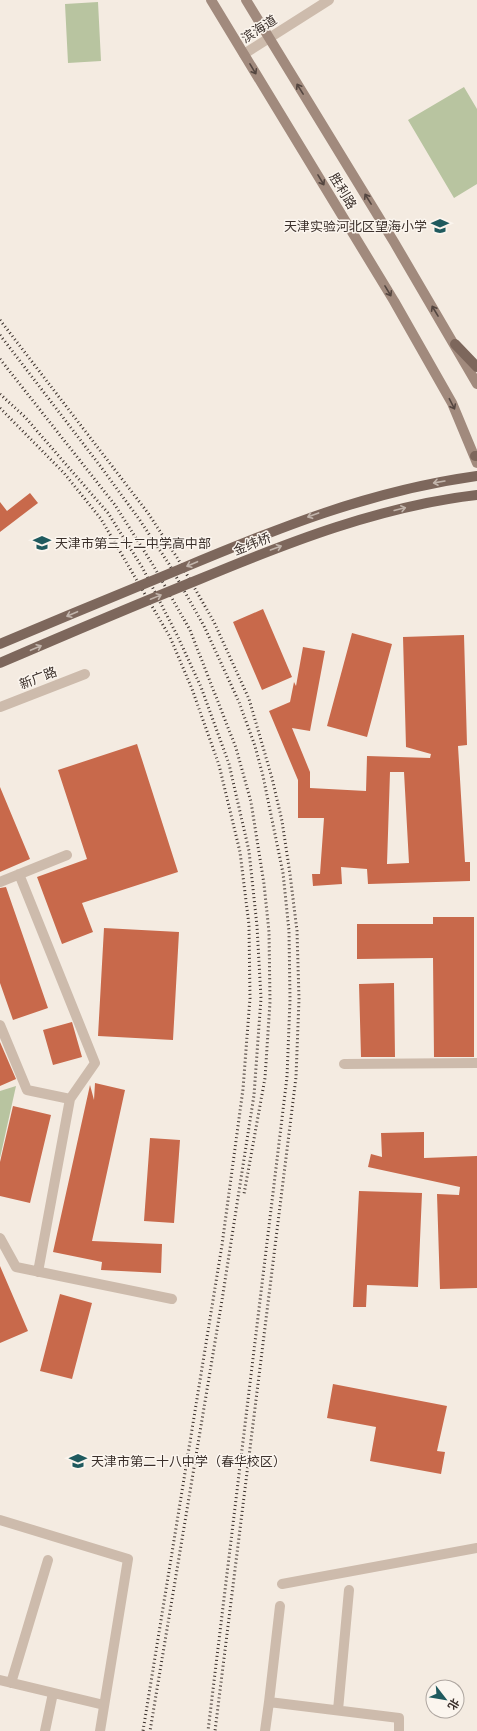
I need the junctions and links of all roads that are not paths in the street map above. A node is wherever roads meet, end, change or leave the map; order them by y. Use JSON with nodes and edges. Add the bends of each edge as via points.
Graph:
{"nodes":[{"id":1,"x":211,"y":0,"type":"edge"},
{"id":2,"x":246,"y":0,"type":"edge"},
{"id":3,"x":329,"y":0,"type":"edge"},
{"id":4,"x":269,"y":38,"type":"junction"},
{"id":5,"x":244,"y":54,"type":"junction"},
{"id":6,"x":455,"y":344,"type":"junction"},
{"id":7,"x":477,"y":368,"type":"edge"},
{"id":8,"x":477,"y":384,"type":"edge"},
{"id":9,"x":476,"y":459,"type":"edge"},
{"id":10,"x":477,"y":476,"type":"edge"},
{"id":11,"x":477,"y":495,"type":"edge"},
{"id":12,"x":0,"y":644,"type":"edge"},
{"id":13,"x":0,"y":663,"type":"edge"},
{"id":14,"x":86,"y":674,"type":"dead end"},
{"id":15,"x":0,"y":707,"type":"edge"},
{"id":16,"x":67,"y":855,"type":"dead end"},
{"id":17,"x":19,"y":874,"type":"junction"},
{"id":18,"x":0,"y":882,"type":"edge"},
{"id":19,"x":0,"y":1025,"type":"edge"},
{"id":20,"x":477,"y":1063,"type":"edge"},
{"id":21,"x":344,"y":1064,"type":"dead end"},
{"id":22,"x":70,"y":1099,"type":"junction"},
{"id":23,"x":0,"y":1238,"type":"edge"},
{"id":24,"x":38,"y":1272,"type":"junction"},
{"id":25,"x":172,"y":1300,"type":"dead end"},
{"id":26,"x":0,"y":1520,"type":"edge"},
{"id":27,"x":477,"y":1548,"type":"edge"},
{"id":28,"x":48,"y":1560,"type":"dead end"},
{"id":29,"x":282,"y":1584,"type":"dead end"},
{"id":30,"x":349,"y":1590,"type":"dead end"},
{"id":31,"x":280,"y":1606,"type":"dead end"},
{"id":32,"x":0,"y":1680,"type":"edge"},
{"id":33,"x":11,"y":1683,"type":"junction"},
{"id":34,"x":53,"y":1693,"type":"junction"},
{"id":35,"x":269,"y":1702,"type":"junction"},
{"id":36,"x":104,"y":1705,"type":"junction"},
{"id":37,"x":338,"y":1710,"type":"junction"},
{"id":38,"x":45,"y":1731,"type":"edge"},
{"id":39,"x":100,"y":1731,"type":"edge"},
{"id":40,"x":264,"y":1731,"type":"edge"},
{"id":41,"x":399,"y":1731,"type":"edge"}],
"edges":[{"from":1,"to":5,"type":"main road","name":"胜利路"},
{"from":2,"to":4,"type":"main road","name":"胜利路"},
{"from":3,"to":4,"type":"street","name":"滨海道"},
{"from":4,"to":5,"type":"street","name":"滨海道"},
{"from":6,"to":4,"type":"main road","name":"胜利路","one_way":true},
{"from":5,"to":9,"type":"main road","name":"胜利路","one_way":true,"via":[[394,301],[452,403]]},
{"from":6,"to":7,"type":"main road"},
{"from":6,"to":8,"type":"main road","name":"胜利路"},
{"from":10,"to":12,"type":"main road","name":"金纬桥","one_way":true,"bridge":true,"via":[[384,494],[321,512]]},
{"from":13,"to":11,"type":"main road","name":"金纬桥","one_way":true,"bridge":true,"via":[[299,540],[415,505]]},
{"from":14,"to":15,"type":"street","name":"新广路"},
{"from":16,"to":17,"type":"street"},
{"from":17,"to":18,"type":"street"},
{"from":17,"to":22,"type":"street","via":[[95,1063]]},
{"from":19,"to":22,"type":"street","via":[[27,1090]]},
{"from":20,"to":21,"type":"street"},
{"from":22,"to":24,"type":"street"},
{"from":23,"to":24,"type":"street","via":[[16,1267]]},
{"from":24,"to":25,"type":"street"},
{"from":26,"to":36,"type":"street","via":[[128,1559]]},
{"from":27,"to":29,"type":"street"},
{"from":28,"to":33,"type":"street"},
{"from":30,"to":37,"type":"street"},
{"from":31,"to":35,"type":"street"},
{"from":32,"to":33,"type":"street"},
{"from":33,"to":34,"type":"street"},
{"from":34,"to":36,"type":"street"},
{"from":34,"to":38,"type":"street"},
{"from":35,"to":37,"type":"street"},
{"from":35,"to":40,"type":"street"},
{"from":36,"to":39,"type":"street"},
{"from":37,"to":41,"type":"street","via":[[399,1718]]}]}
